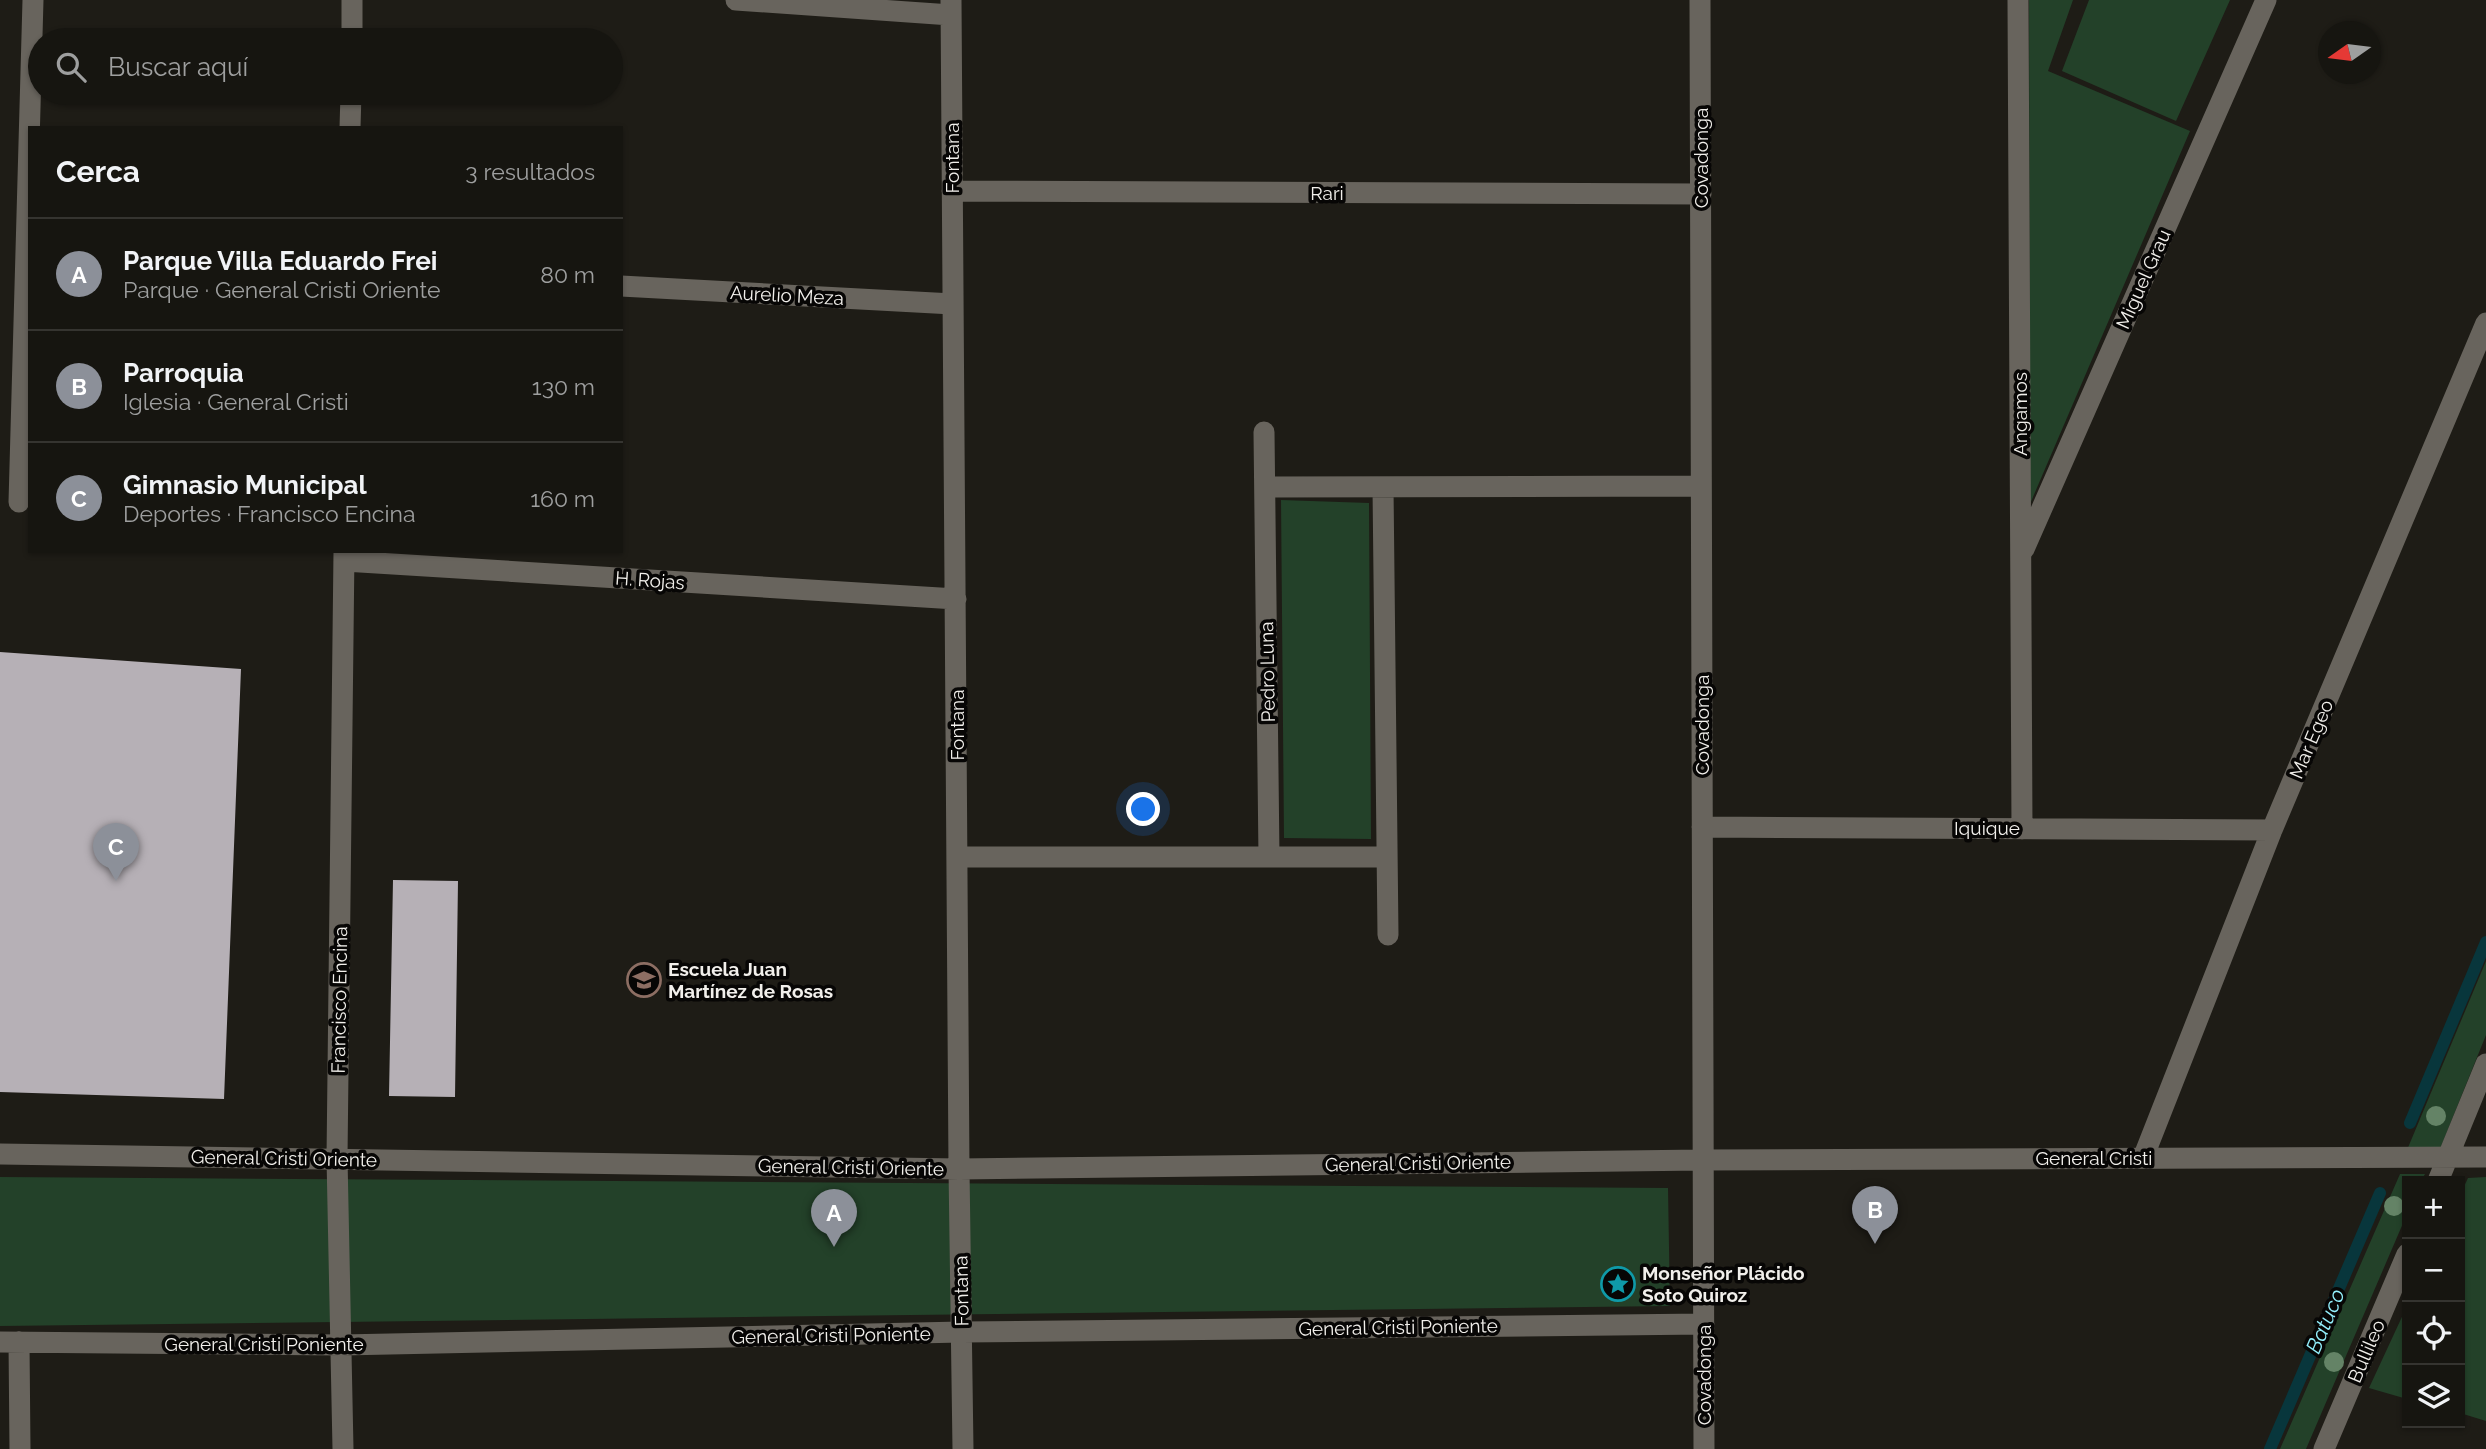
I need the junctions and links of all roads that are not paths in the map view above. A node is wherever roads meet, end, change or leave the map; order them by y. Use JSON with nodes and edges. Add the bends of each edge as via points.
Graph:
{"nodes":[{"id":1,"x":33,"y":0,"type":"edge"},
{"id":2,"x":352,"y":0,"type":"edge"},
{"id":3,"x":736,"y":0,"type":"edge"},
{"id":4,"x":1700,"y":0,"type":"edge"},
{"id":5,"x":2018,"y":0,"type":"edge"},
{"id":6,"x":2266,"y":0,"type":"edge"},
{"id":7,"x":951,"y":7,"type":"edge"},
{"id":8,"x":32,"y":28,"type":"edge"},
{"id":9,"x":352,"y":28,"type":"edge"},
{"id":10,"x":29,"y":105,"type":"edge"},
{"id":11,"x":351,"y":105,"type":"edge"},
{"id":12,"x":29,"y":126,"type":"edge"},
{"id":13,"x":350,"y":126,"type":"edge"},
{"id":14,"x":28,"y":148,"type":"edge"},
{"id":15,"x":952,"y":191,"type":"junction"},
{"id":16,"x":1701,"y":194,"type":"junction"},
{"id":17,"x":623,"y":286,"type":"edge"},
{"id":18,"x":953,"y":304,"type":"junction"},
{"id":19,"x":2486,"y":323,"type":"edge"},
{"id":20,"x":1264,"y":432,"type":"dead end"},
{"id":21,"x":1701,"y":486,"type":"junction"},
{"id":22,"x":1265,"y":487,"type":"junction"},
{"id":23,"x":1383,"y":487,"type":"junction"},
{"id":24,"x":16,"y":502,"type":"edge"},
{"id":25,"x":344,"y":556,"type":"edge"},
{"id":26,"x":2021,"y":557,"type":"junction"},
{"id":27,"x":956,"y":599,"type":"junction"},
{"id":28,"x":1702,"y":827,"type":"junction"},
{"id":29,"x":2022,"y":829,"type":"junction"},
{"id":30,"x":2272,"y":830,"type":"junction"},
{"id":31,"x":958,"y":857,"type":"junction"},
{"id":32,"x":1269,"y":857,"type":"junction"},
{"id":33,"x":1387,"y":857,"type":"junction"},
{"id":34,"x":1388,"y":935,"type":"dead end"},
{"id":35,"x":2486,"y":1064,"type":"edge"},
{"id":36,"x":0,"y":1154,"type":"edge"},
{"id":37,"x":2486,"y":1157,"type":"edge"},
{"id":38,"x":337,"y":1158,"type":"junction"},
{"id":39,"x":2143,"y":1158,"type":"junction"},
{"id":40,"x":2448,"y":1158,"type":"junction"},
{"id":41,"x":1702,"y":1160,"type":"junction"},
{"id":42,"x":959,"y":1169,"type":"junction"},
{"id":43,"x":2440,"y":1176,"type":"edge"},
{"id":44,"x":2402,"y":1266,"type":"edge"},
{"id":45,"x":1704,"y":1324,"type":"junction"},
{"id":46,"x":962,"y":1332,"type":"junction"},
{"id":47,"x":10,"y":1342,"type":"edge"},
{"id":48,"x":342,"y":1345,"type":"junction"},
{"id":49,"x":20,"y":1449,"type":"edge"},
{"id":50,"x":342,"y":1449,"type":"edge"},
{"id":51,"x":963,"y":1449,"type":"edge"},
{"id":52,"x":1704,"y":1449,"type":"edge"},
{"id":53,"x":2324,"y":1449,"type":"edge"}],
"edges":[{"from":1,"to":8,"type":"street"},
{"from":2,"to":9,"type":"street"},
{"from":3,"to":7,"type":"street"},
{"from":4,"to":16,"type":"street","name":"Covadonga"},
{"from":5,"to":26,"type":"street","name":"Angamos"},
{"from":6,"to":26,"type":"street","name":"Miguel Grau"},
{"from":7,"to":15,"type":"street","name":"Fontana"},
{"from":10,"to":12,"type":"street"},
{"from":11,"to":13,"type":"street"},
{"from":14,"to":24,"type":"street"},
{"from":15,"to":16,"type":"street","name":"Rari"},
{"from":15,"to":18,"type":"street","name":"Fontana"},
{"from":16,"to":21,"type":"street","name":"Covadonga"},
{"from":17,"to":18,"type":"street","name":"Aurelio Meza"},
{"from":18,"to":27,"type":"street","name":"Fontana"},
{"from":19,"to":30,"type":"street","name":"Mar Egeo"},
{"from":20,"to":22,"type":"street","name":"Pedro Luna"},
{"from":21,"to":23,"type":"street"},
{"from":21,"to":28,"type":"street","name":"Covadonga"},
{"from":22,"to":23,"type":"street"},
{"from":22,"to":32,"type":"street","name":"Pedro Luna"},
{"from":23,"to":33,"type":"street"},
{"from":25,"to":27,"type":"street","name":"H. Rojas"},
{"from":25,"to":38,"type":"street","name":"Francisco Encina"},
{"from":26,"to":29,"type":"street","name":"Angamos"},
{"from":27,"to":31,"type":"street","name":"Fontana"},
{"from":28,"to":29,"type":"street","name":"Iquique"},
{"from":28,"to":41,"type":"street","name":"Covadonga"},
{"from":29,"to":30,"type":"street","name":"Iquique"},
{"from":30,"to":39,"type":"street","name":"Mar Egeo"},
{"from":31,"to":32,"type":"street"},
{"from":31,"to":42,"type":"street","name":"Fontana"},
{"from":32,"to":33,"type":"street"},
{"from":33,"to":34,"type":"street"},
{"from":35,"to":40,"type":"street"},
{"from":36,"to":38,"type":"street","name":"General Cristi Oriente"},
{"from":37,"to":40,"type":"street","name":"General Cristi"},
{"from":38,"to":42,"type":"street","name":"General Cristi Oriente"},
{"from":38,"to":48,"type":"street","name":"Francisco Encina"},
{"from":39,"to":40,"type":"street","name":"General Cristi"},
{"from":39,"to":41,"type":"street","name":"General Cristi"},
{"from":40,"to":43,"type":"street"},
{"from":41,"to":42,"type":"street","name":"General Cristi Oriente"},
{"from":41,"to":45,"type":"street","name":"Covadonga"},
{"from":42,"to":46,"type":"street","name":"Fontana"},
{"from":44,"to":53,"type":"street","name":"Bullileo"},
{"from":45,"to":46,"type":"street","name":"General Cristi Poniente"},
{"from":45,"to":52,"type":"street","name":"Covadonga"},
{"from":46,"to":48,"type":"street","name":"General Cristi Poniente"},
{"from":46,"to":51,"type":"street","name":"Fontana"},
{"from":47,"to":48,"type":"street","name":"General Cristi Poniente"},
{"from":47,"to":49,"type":"street"},
{"from":48,"to":50,"type":"street","name":"Francisco Encina"}]}
